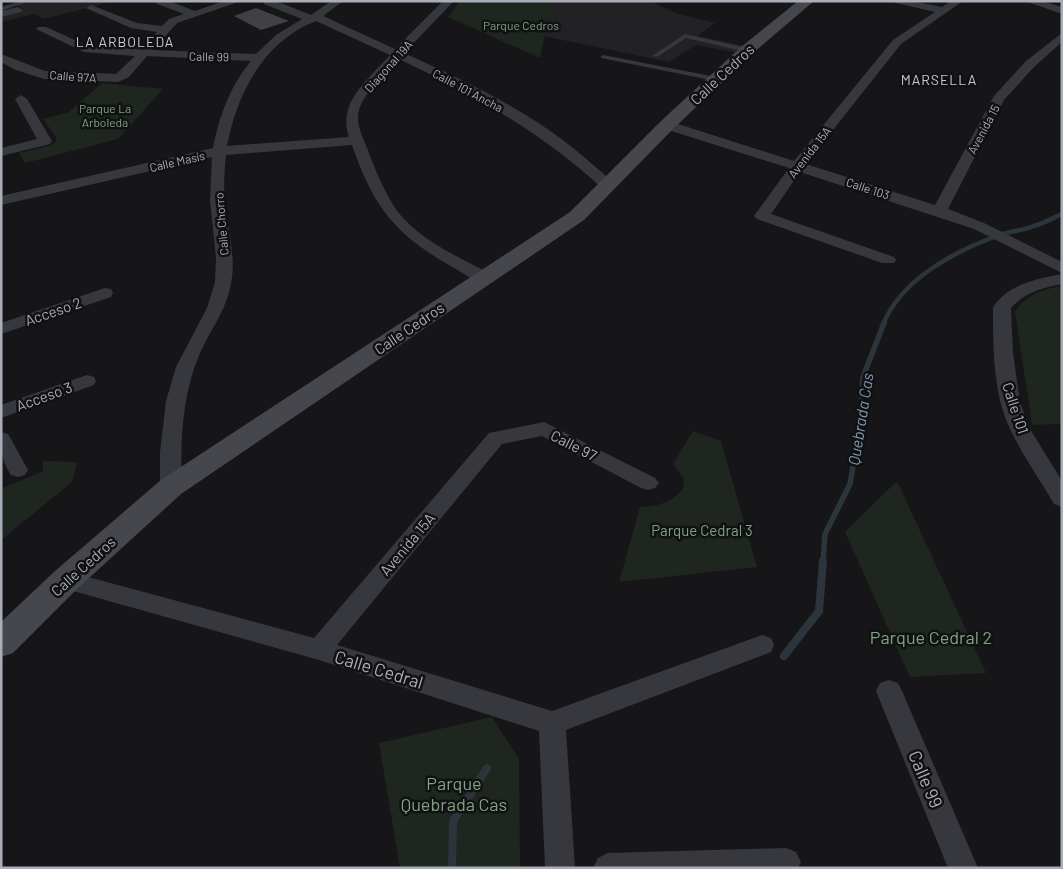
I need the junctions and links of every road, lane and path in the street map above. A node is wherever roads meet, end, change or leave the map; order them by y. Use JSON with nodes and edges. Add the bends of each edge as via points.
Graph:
{"nodes":[{"id":1,"x":28,"y":1,"type":"edge"},
{"id":2,"x":236,"y":1,"type":"edge"},
{"id":3,"x":281,"y":1,"type":"edge"},
{"id":4,"x":449,"y":1,"type":"edge"},
{"id":5,"x":807,"y":1,"type":"edge"},
{"id":6,"x":893,"y":1,"type":"edge"},
{"id":7,"x":958,"y":1,"type":"edge"},
{"id":8,"x":1030,"y":1,"type":"edge"},
{"id":9,"x":162,"y":2,"type":"edge"},
{"id":10,"x":268,"y":2,"type":"edge"},
{"id":11,"x":336,"y":3,"type":"edge"},
{"id":12,"x":91,"y":8,"type":"dead end"},
{"id":13,"x":1,"y":9,"type":"edge"},
{"id":14,"x":18,"y":10,"type":"dead end"},
{"id":15,"x":943,"y":10,"type":"junction"},
{"id":16,"x":1062,"y":11,"type":"edge"},
{"id":17,"x":1,"y":14,"type":"edge"},
{"id":18,"x":194,"y":14,"type":"junction"},
{"id":19,"x":317,"y":14,"type":"junction"},
{"id":20,"x":42,"y":29,"type":"dead end"},
{"id":21,"x":165,"y":30,"type":"junction"},
{"id":22,"x":1062,"y":36,"type":"edge"},
{"id":23,"x":747,"y":50,"type":"junction"},
{"id":24,"x":142,"y":54,"type":"junction"},
{"id":25,"x":396,"y":55,"type":"junction"},
{"id":26,"x":655,"y":56,"type":"dead end"},
{"id":27,"x":1,"y":57,"type":"edge"},
{"id":28,"x":603,"y":57,"type":"dead end"},
{"id":29,"x":261,"y":58,"type":"junction"},
{"id":30,"x":20,"y":67,"type":"junction"},
{"id":31,"x":1,"y":73,"type":"edge"},
{"id":32,"x":716,"y":79,"type":"junction"},
{"id":33,"x":20,"y":99,"type":"dead end"},
{"id":34,"x":667,"y":125,"type":"junction"},
{"id":35,"x":357,"y":141,"type":"junction"},
{"id":36,"x":218,"y":151,"type":"junction"},
{"id":37,"x":1,"y":152,"type":"edge"},
{"id":38,"x":798,"y":165,"type":"junction"},
{"id":39,"x":607,"y":185,"type":"junction"},
{"id":40,"x":1,"y":201,"type":"edge"},
{"id":41,"x":939,"y":211,"type":"junction"},
{"id":42,"x":888,"y":260,"type":"dead end"},
{"id":43,"x":1062,"y":268,"type":"edge"},
{"id":44,"x":484,"y":277,"type":"junction"},
{"id":45,"x":1062,"y":279,"type":"edge"},
{"id":46,"x":105,"y":293,"type":"dead end"},
{"id":47,"x":1,"y":329,"type":"edge"},
{"id":48,"x":87,"y":381,"type":"dead end"},
{"id":49,"x":1,"y":412,"type":"edge"},
{"id":50,"x":496,"y":438,"type":"joint"},
{"id":51,"x":1,"y":439,"type":"edge"},
{"id":52,"x":18,"y":470,"type":"dead end"},
{"id":53,"x":648,"y":483,"type":"dead end"},
{"id":54,"x":171,"y":487,"type":"junction"},
{"id":55,"x":1062,"y":499,"type":"edge"},
{"id":56,"x":66,"y":580,"type":"junction"},
{"id":57,"x":1,"y":643,"type":"edge"},
{"id":58,"x":762,"y":645,"type":"dead end"},
{"id":59,"x":319,"y":650,"type":"junction"},
{"id":60,"x":889,"y":691,"type":"dead end"},
{"id":61,"x":552,"y":723,"type":"junction"},
{"id":62,"x":786,"y":862,"type":"dead end"},
{"id":63,"x":560,"y":868,"type":"edge"},
{"id":64,"x":608,"y":868,"type":"edge"},
{"id":65,"x":962,"y":868,"type":"edge"}],
"edges":[{"from":1,"to":13,"type":"lane"},
{"from":2,"to":18,"type":"street"},
{"from":3,"to":19,"type":"street"},
{"from":4,"to":25,"type":"street","name":"Diagonal 19A"},
{"from":5,"to":23,"type":"street","name":"Calle Cedros"},
{"from":6,"to":15,"type":"street"},
{"from":7,"to":15,"type":"street","name":"Avenida 15A"},
{"from":8,"to":16,"type":"street"},
{"from":9,"to":18,"type":"street"},
{"from":10,"to":19,"type":"street"},
{"from":11,"to":19,"type":"street","name":"Calle Chorro"},
{"from":12,"to":21,"type":"street","via":[[135,26]]},
{"from":14,"to":17,"type":"street"},
{"from":15,"to":38,"type":"street","name":"Avenida 15A","via":[[898,42]]},
{"from":18,"to":21,"type":"street","via":[[174,21]]},
{"from":19,"to":25,"type":"street","name":"Calle 101 Ancha"},
{"from":19,"to":29,"type":"street","name":"Calle Chorro","via":[[281,37]]},
{"from":20,"to":24,"type":"street","name":"Calle 99","via":[[85,50]]},
{"from":21,"to":24,"type":"street"},
{"from":22,"to":41,"type":"street","name":"Avenida 15","via":[[998,99]]},
{"from":23,"to":26,"type":"lane","via":[[685,36]]},
{"from":23,"to":32,"type":"street","name":"Calle Cedros"},
{"from":24,"to":29,"type":"street","name":"Calle 99"},
{"from":24,"to":30,"type":"street","name":"Calle 97A","via":[[118,78],[44,75]]},
{"from":25,"to":35,"type":"street","name":"Diagonal 19A","via":[[358,99],[352,112]]},
{"from":25,"to":39,"type":"street","name":"Calle 101 Ancha","via":[[486,99],[560,144]]},
{"from":27,"to":30,"type":"street","name":"Calle 97A"},
{"from":28,"to":32,"type":"lane"},
{"from":29,"to":36,"type":"street","name":"Calle Chorro","via":[[243,81],[230,106]]},
{"from":30,"to":31,"type":"street"},
{"from":32,"to":34,"type":"street","name":"Calle Cedros"},
{"from":33,"to":37,"type":"street","via":[[45,138],[41,142]]},
{"from":34,"to":38,"type":"street","name":"Calle 103"},
{"from":34,"to":39,"type":"street","name":"Calle Cedros"},
{"from":35,"to":36,"type":"street","name":"Calle Masís"},
{"from":35,"to":44,"type":"street","via":[[391,213],[409,232]]},
{"from":36,"to":40,"type":"street","name":"Calle Masís"},
{"from":36,"to":54,"type":"street","name":"Calle Chorro","via":[[217,199],[224,259],[221,293],[182,374],[169,446]]},
{"from":38,"to":41,"type":"street","name":"Calle 103"},
{"from":38,"to":42,"type":"street","name":"Avenida 15A","via":[[762,216]]},
{"from":39,"to":44,"type":"street","name":"Calle Cedros","via":[[577,216]]},
{"from":41,"to":43,"type":"street","name":"Calle 103","via":[[1014,242]]},
{"from":44,"to":54,"type":"street","name":"Calle Cedros"},
{"from":45,"to":55,"type":"street","name":"Calle 101","via":[[1032,285],[1014,294],[1002,307],[1006,378],[1020,427]]},
{"from":46,"to":47,"type":"street","name":"Acceso 2"},
{"from":48,"to":49,"type":"street","name":"Acceso 3"},
{"from":50,"to":53,"type":"street","name":"Calle 97","via":[[544,429]]},
{"from":50,"to":59,"type":"street","name":"Avenida 15A"},
{"from":51,"to":52,"type":"street"},
{"from":54,"to":56,"type":"street","name":"Calle Cedros"},
{"from":56,"to":57,"type":"street","name":"Calle Cedros"},
{"from":56,"to":59,"type":"street","name":"Calle Cedral"},
{"from":58,"to":61,"type":"street"},
{"from":59,"to":61,"type":"street","name":"Calle Cedral"},
{"from":60,"to":65,"type":"street","name":"Calle 99"},
{"from":61,"to":63,"type":"street"},
{"from":62,"to":64,"type":"street"}]}
